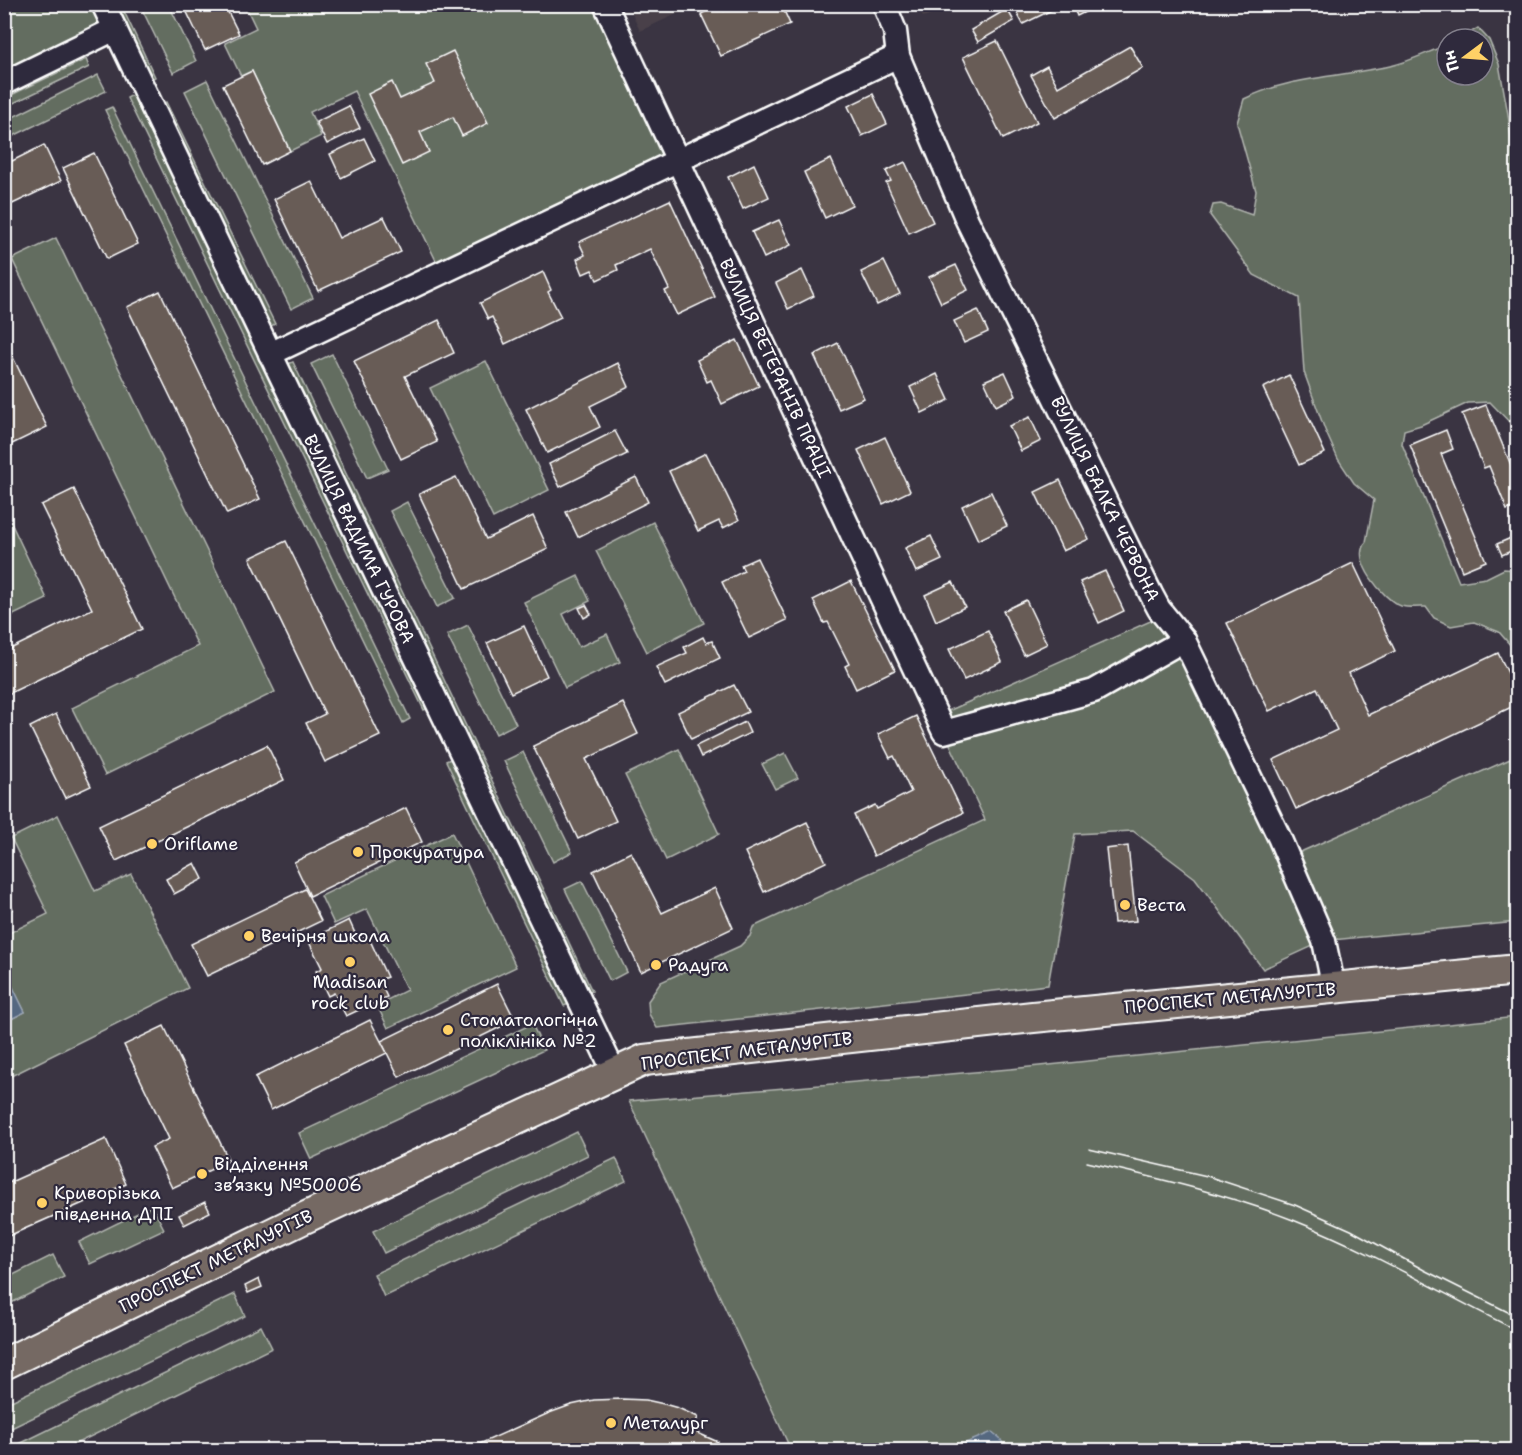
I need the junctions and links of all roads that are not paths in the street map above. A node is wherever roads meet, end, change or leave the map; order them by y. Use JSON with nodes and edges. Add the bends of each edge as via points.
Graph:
{"nodes":[{"id":1,"x":103,"y":4,"type":"edge"},
{"id":2,"x":605,"y":4,"type":"edge"},
{"id":3,"x":884,"y":4,"type":"edge"},
{"id":4,"x":115,"y":29,"type":"junction"},
{"id":5,"x":898,"y":56,"type":"junction"},
{"id":6,"x":4,"y":83,"type":"edge"},
{"id":7,"x":679,"y":160,"type":"junction"},
{"id":8,"x":270,"y":354,"type":"junction"},
{"id":9,"x":1184,"y":640,"type":"junction"},
{"id":10,"x":1518,"y":970,"type":"edge"},
{"id":11,"x":1334,"y":989,"type":"junction"},
{"id":12,"x":615,"y":1074,"type":"junction"},
{"id":13,"x":4,"y":1364,"type":"edge"}],
"edges":[{"from":1,"to":4,"type":"street","name":"ВУЛИЦЯ ВАДИМА ГУРОВА"},
{"from":2,"to":7,"type":"street","name":"ВУЛИЦЯ ВЕТЕРАНІВ ПРАЦІ"},
{"from":3,"to":5,"type":"street","name":"ВУЛИЦЯ БАЛКА ЧЕРВОНА","via":[[895,31]]},
{"from":4,"to":6,"type":"street"},
{"from":4,"to":8,"type":"street","name":"ВУЛИЦЯ ВАДИМА ГУРОВА"},
{"from":5,"to":7,"type":"street"},
{"from":5,"to":9,"type":"street","name":"ВУЛИЦЯ БАЛКА ЧЕРВОНА","via":[[967,220],[1151,594]]},
{"from":7,"to":8,"type":"street"},
{"from":7,"to":9,"type":"street","name":"ВУЛИЦЯ ВЕТЕРАНІВ ПРАЦІ","via":[[944,732],[1094,691]]},
{"from":8,"to":12,"type":"street","name":"ВУЛИЦЯ ВАДИМА ГУРОВА"},
{"from":9,"to":11,"type":"street","name":"ВУЛИЦЯ БАЛКА ЧЕРВОНА","via":[[1280,837],[1324,941]]},
{"from":10,"to":11,"type":"main road","name":"ПРОСПЕКТ МЕТАЛУРГІВ"},
{"from":11,"to":12,"type":"main road","name":"ПРОСПЕКТ МЕТАЛУРГІВ","via":[[1021,1018],[644,1060]]},
{"from":12,"to":13,"type":"main road","name":"ПРОСПЕКТ МЕТАЛУРГІВ","via":[[300,1220]]}]}
